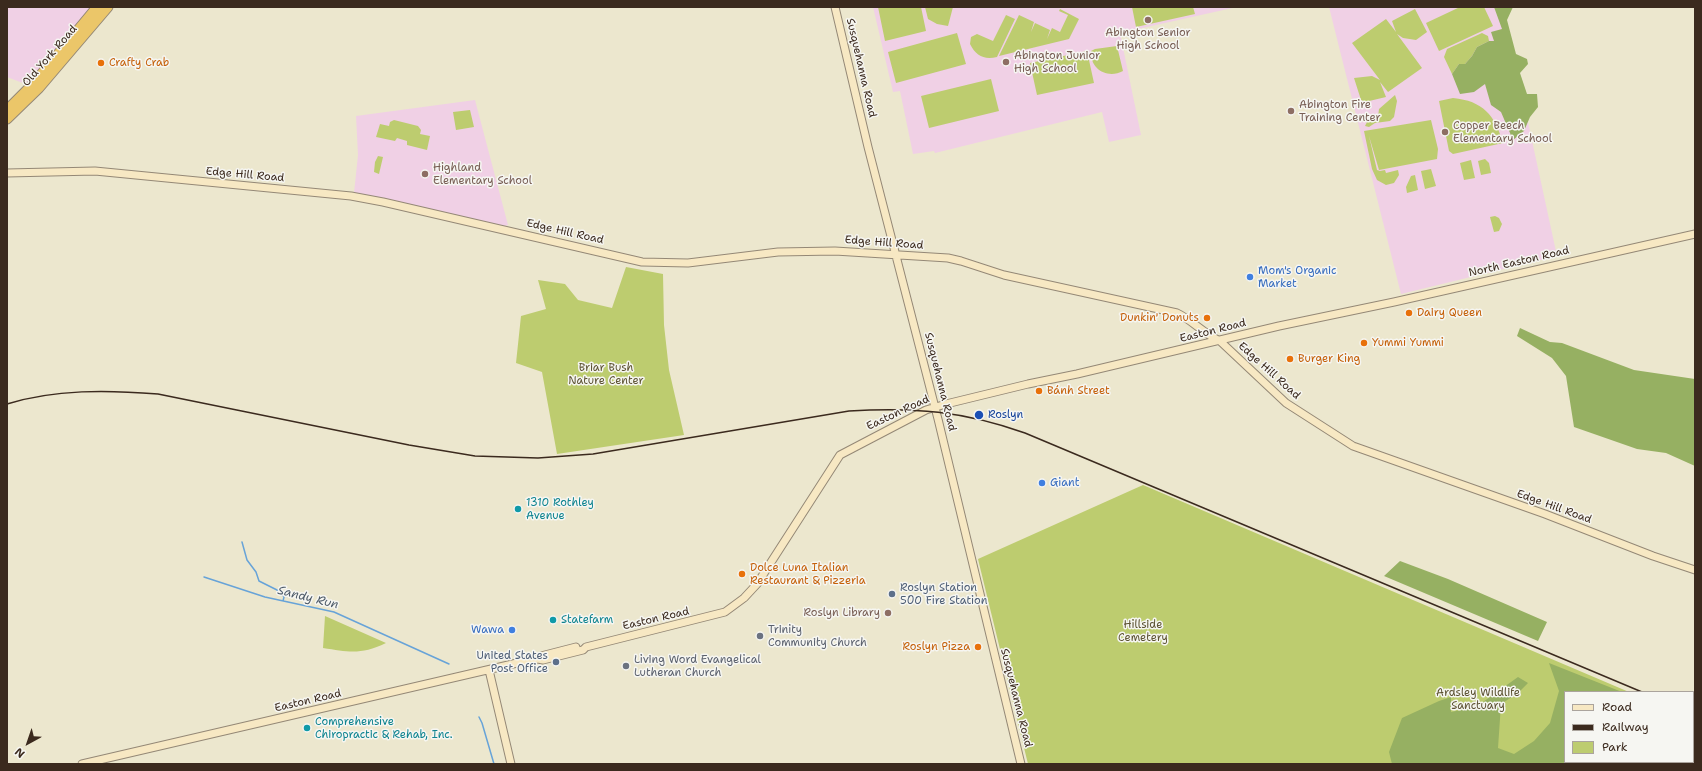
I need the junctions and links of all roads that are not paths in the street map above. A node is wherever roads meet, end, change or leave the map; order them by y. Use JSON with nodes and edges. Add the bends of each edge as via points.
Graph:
{"nodes":[{"id":1,"x":97,"y":7,"type":"edge"},
{"id":2,"x":108,"y":7,"type":"edge"},
{"id":3,"x":836,"y":7,"type":"edge"},
{"id":4,"x":7,"y":110,"type":"edge"},
{"id":5,"x":7,"y":119,"type":"edge"},
{"id":6,"x":7,"y":173,"type":"edge"},
{"id":7,"x":1695,"y":234,"type":"edge"},
{"id":8,"x":896,"y":254,"type":"junction"},
{"id":9,"x":1348,"y":312,"type":"joint"},
{"id":10,"x":1220,"y":341,"type":"junction"},
{"id":11,"x":935,"y":407,"type":"junction"},
{"id":12,"x":1695,"y":570,"type":"edge"},
{"id":13,"x":489,"y":670,"type":"junction"},
{"id":14,"x":82,"y":764,"type":"edge"},
{"id":15,"x":511,"y":764,"type":"edge"},
{"id":16,"x":1021,"y":764,"type":"edge"}],
"edges":[{"from":1,"to":4,"type":"highway","name":"Old York Road","via":[[33,84]]},
{"from":2,"to":5,"type":"highway","name":"Old York Road","via":[[39,88]]},
{"from":3,"to":8,"type":"main road","name":"Susquehanna Road"},
{"from":6,"to":8,"type":"main road","name":"Edge Hill Road","via":[[95,171],[351,196],[642,262],[688,263],[778,252]]},
{"from":7,"to":9,"type":"main road","name":"North Easton Road"},
{"from":8,"to":10,"type":"main road","name":"Edge Hill Road","via":[[948,258],[1004,275],[1168,310],[1184,316]]},
{"from":8,"to":11,"type":"main road","name":"Susquehanna Road"},
{"from":9,"to":10,"type":"main road","name":"Easton Road"},
{"from":10,"to":11,"type":"main road","name":"Easton Road"},
{"from":10,"to":12,"type":"main road","name":"Edge Hill Road","via":[[1286,403],[1353,446]]},
{"from":11,"to":13,"type":"main road","name":"Easton Road","via":[[840,455],[757,584],[744,598],[724,612]]},
{"from":11,"to":16,"type":"main road","name":"Susquehanna Road"},
{"from":13,"to":14,"type":"main road","name":"Easton Road"},
{"from":13,"to":15,"type":"main road"}]}
